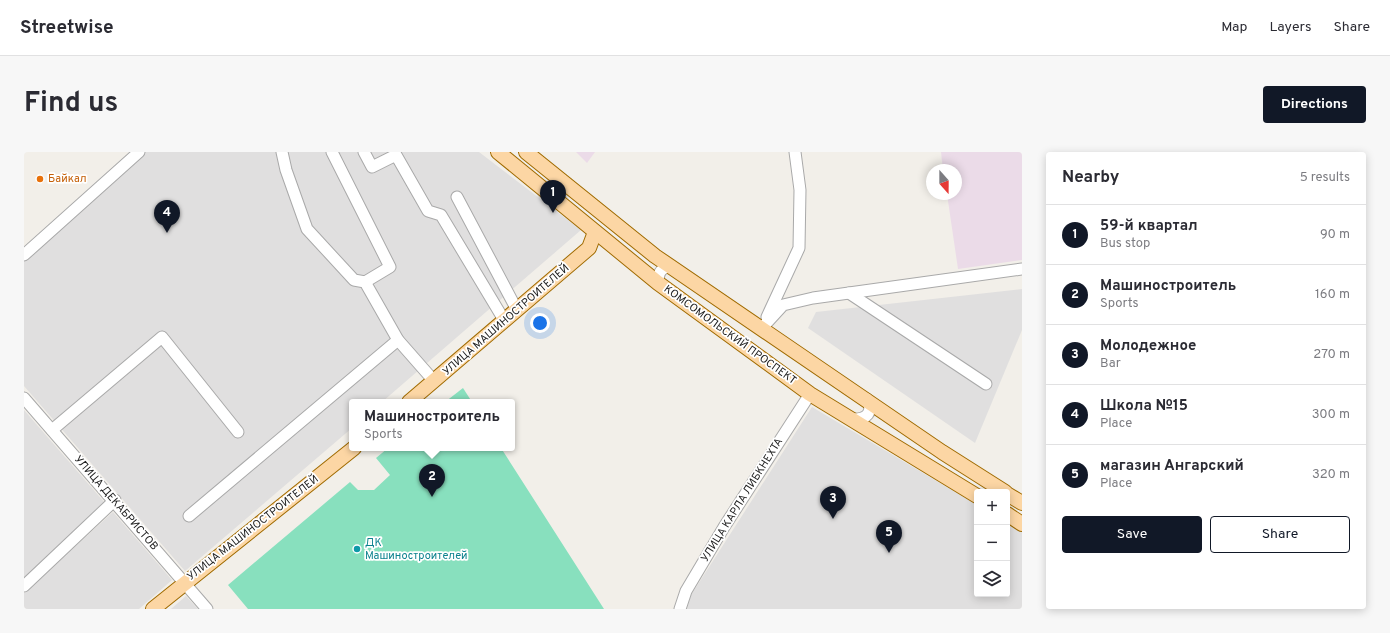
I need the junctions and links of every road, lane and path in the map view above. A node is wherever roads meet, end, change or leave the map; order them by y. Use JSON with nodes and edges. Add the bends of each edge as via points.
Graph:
{"nodes":[{"id":1,"x":140,"y":152,"type":"edge"},
{"id":2,"x":282,"y":152,"type":"edge"},
{"id":3,"x":332,"y":152,"type":"edge"},
{"id":4,"x":364,"y":152,"type":"edge"},
{"id":5,"x":498,"y":152,"type":"edge"},
{"id":6,"x":526,"y":152,"type":"edge"},
{"id":7,"x":794,"y":152,"type":"edge"},
{"id":8,"x":457,"y":197,"type":"dead end"},
{"id":9,"x":595,"y":232,"type":"junction"},
{"id":10,"x":24,"y":255,"type":"edge"},
{"id":11,"x":656,"y":256,"type":"junction"},
{"id":12,"x":672,"y":267,"type":"junction"},
{"id":13,"x":1022,"y":269,"type":"edge"},
{"id":14,"x":644,"y":271,"type":"junction"},
{"id":15,"x":365,"y":282,"type":"junction"},
{"id":16,"x":658,"y":283,"type":"junction"},
{"id":17,"x":849,"y":293,"type":"junction"},
{"id":18,"x":517,"y":310,"type":"junction"},
{"id":19,"x":504,"y":320,"type":"junction"},
{"id":20,"x":761,"y":329,"type":"junction"},
{"id":21,"x":398,"y":340,"type":"junction"},
{"id":22,"x":434,"y":381,"type":"junction"},
{"id":23,"x":986,"y":384,"type":"dead end"},
{"id":24,"x":810,"y":394,"type":"junction"},
{"id":25,"x":24,"y":398,"type":"edge"},
{"id":26,"x":413,"y":399,"type":"edge"},
{"id":27,"x":866,"y":399,"type":"junction"},
{"id":28,"x":852,"y":419,"type":"junction"},
{"id":29,"x":52,"y":430,"type":"junction"},
{"id":30,"x":238,"y":432,"type":"dead end"},
{"id":31,"x":350,"y":451,"type":"edge"},
{"id":32,"x":1000,"y":489,"type":"edge"},
{"id":33,"x":974,"y":494,"type":"edge"},
{"id":34,"x":1010,"y":496,"type":"edge"},
{"id":35,"x":115,"y":500,"type":"junction"},
{"id":36,"x":1022,"y":503,"type":"edge"},
{"id":37,"x":189,"y":516,"type":"dead end"},
{"id":38,"x":1010,"y":516,"type":"edge"},
{"id":39,"x":1022,"y":524,"type":"edge"},
{"id":40,"x":185,"y":582,"type":"junction"},
{"id":41,"x":24,"y":586,"type":"edge"},
{"id":42,"x":153,"y":609,"type":"edge"},
{"id":43,"x":208,"y":609,"type":"edge"},
{"id":44,"x":680,"y":609,"type":"edge"}],
"edges":[{"from":1,"to":10,"type":"street"},
{"from":2,"to":15,"type":"street","via":[[307,229],[354,280]]},
{"from":3,"to":15,"type":"street","via":[[390,267]]},
{"from":4,"to":19,"type":"street","via":[[372,167],[396,155],[428,211],[441,215]]},
{"from":5,"to":9,"type":"main road","name":"КОМСОМОЛЬСКИЙ ПРОСПЕКТ"},
{"from":6,"to":11,"type":"main road","name":"КОМСОМОЛЬСКИЙ ПРОСПЕКТ"},
{"from":7,"to":20,"type":"street","via":[[800,190],[799,248]]},
{"from":8,"to":18,"type":"street"},
{"from":9,"to":14,"type":"main road","name":"КОМСОМОЛЬСКИЙ ПРОСПЕКТ"},
{"from":9,"to":18,"type":"main road","name":"УЛИЦА МАШИНОСТРОИТЕЛЕЙ","via":[[589,248]]},
{"from":11,"to":12,"type":"main road","name":"КОМСОМОЛЬСКИЙ ПРОСПЕКТ"},
{"from":11,"to":14,"type":"main road","via":[[657,266]]},
{"from":12,"to":16,"type":"street","via":[[661,270]]},
{"from":12,"to":20,"type":"main road","name":"КОМСОМОЛЬСКИЙ ПРОСПЕКТ"},
{"from":13,"to":17,"type":"street"},
{"from":14,"to":16,"type":"main road","name":"КОМСОМОЛЬСКИЙ ПРОСПЕКТ"},
{"from":15,"to":21,"type":"street"},
{"from":16,"to":24,"type":"main road","name":"КОМСОМОЛЬСКИЙ ПРОСПЕКТ"},
{"from":17,"to":20,"type":"street","via":[[783,305]]},
{"from":17,"to":23,"type":"street"},
{"from":18,"to":19,"type":"main road","name":"УЛИЦА МАШИНОСТРОИТЕЛЕЙ"},
{"from":19,"to":22,"type":"main road","name":"УЛИЦА МАШИНОСТРОИТЕЛЕЙ"},
{"from":20,"to":27,"type":"main road","name":"КОМСОМОЛЬСКИЙ ПРОСПЕКТ"},
{"from":21,"to":22,"type":"street"},
{"from":21,"to":37,"type":"street"},
{"from":22,"to":26,"type":"main road","name":"УЛИЦА МАШИНОСТРОИТЕЛЕЙ"},
{"from":24,"to":28,"type":"main road","name":"КОМСОМОЛЬСКИЙ ПРОСПЕКТ"},
{"from":24,"to":44,"type":"street","name":"УЛИЦА КАРЛА ЛИБКНЕХТА","via":[[720,534],[686,591]]},
{"from":25,"to":29,"type":"street","name":"УЛИЦА ДЕКАБРИСТОВ"},
{"from":27,"to":28,"type":"street","via":[[870,412],[861,420]]},
{"from":27,"to":32,"type":"main road","name":"КОМСОМОЛЬСКИЙ ПРОСПЕКТ"},
{"from":28,"to":33,"type":"main road","name":"КОМСОМОЛЬСКИЙ ПРОСПЕКТ"},
{"from":29,"to":30,"type":"street","via":[[162,337]]},
{"from":29,"to":35,"type":"street","name":"УЛИЦА ДЕКАБРИСТОВ"},
{"from":31,"to":40,"type":"main road","name":"УЛИЦА МАШИНОСТРОИТЕЛЕЙ"},
{"from":34,"to":36,"type":"main road","name":"КОМСОМОЛЬСКИЙ ПРОСПЕКТ"},
{"from":35,"to":40,"type":"street","name":"УЛИЦА ДЕКАБРИСТОВ"},
{"from":35,"to":41,"type":"street"},
{"from":38,"to":39,"type":"main road"},
{"from":40,"to":42,"type":"main road","name":"УЛИЦА МАШИНОСТРОИТЕЛЕЙ"},
{"from":40,"to":43,"type":"street","name":"УЛИЦА ДЕКАБРИСТОВ"}]}
